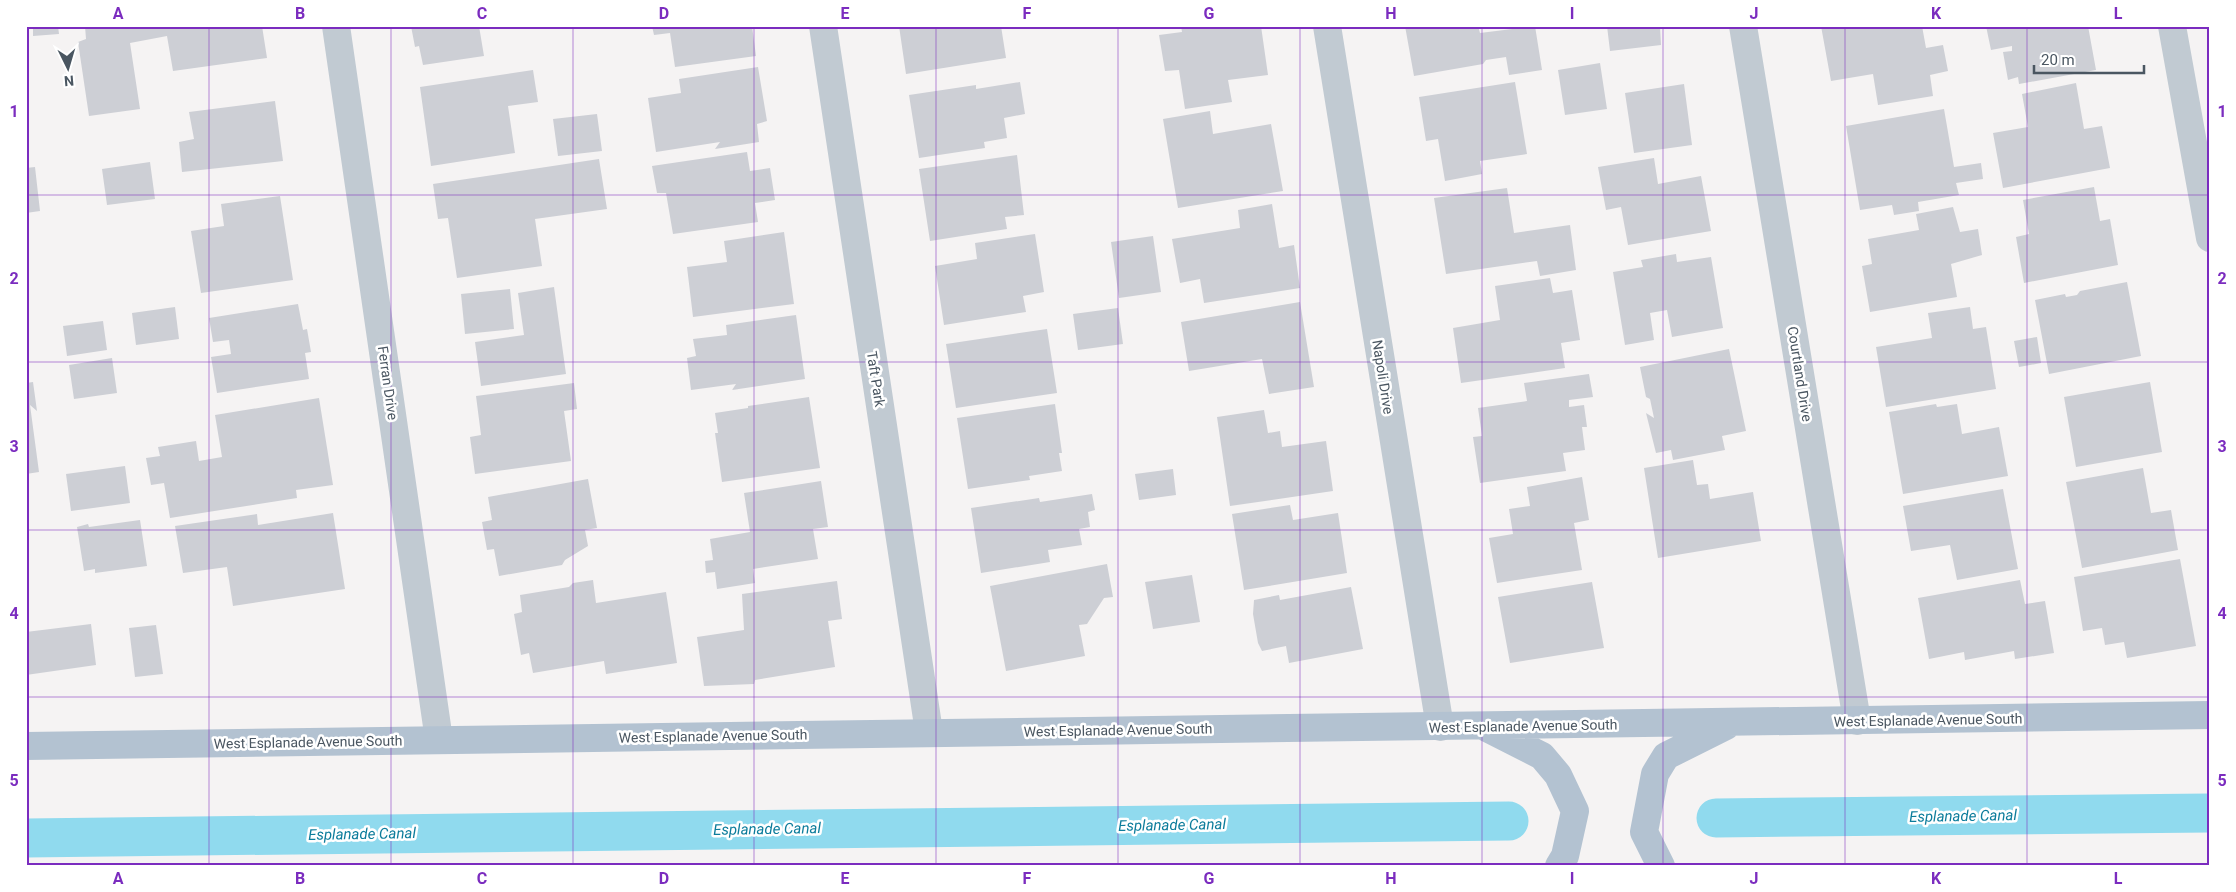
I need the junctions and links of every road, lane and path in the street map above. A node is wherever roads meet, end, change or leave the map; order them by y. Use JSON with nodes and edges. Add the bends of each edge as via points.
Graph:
{"nodes":[{"id":1,"x":336,"y":26,"type":"edge"},
{"id":2,"x":823,"y":26,"type":"edge"},
{"id":3,"x":1327,"y":26,"type":"edge"},
{"id":4,"x":1744,"y":26,"type":"edge"},
{"id":5,"x":2172,"y":26,"type":"edge"},
{"id":6,"x":2199,"y":115,"type":"edge"},
{"id":7,"x":2207,"y":207,"type":"edge"},
{"id":8,"x":2210,"y":238,"type":"edge"},
{"id":9,"x":2210,"y":715,"type":"edge"},
{"id":10,"x":1857,"y":721,"type":"junction"},
{"id":11,"x":1732,"y":723,"type":"junction"},
{"id":12,"x":1440,"y":727,"type":"junction"},
{"id":13,"x":1484,"y":727,"type":"junction"},
{"id":14,"x":929,"y":732,"type":"junction"},
{"id":15,"x":439,"y":740,"type":"junction"},
{"id":16,"x":26,"y":746,"type":"edge"},
{"id":17,"x":1559,"y":866,"type":"edge"},
{"id":18,"x":1661,"y":866,"type":"edge"}],
"edges":[{"from":1,"to":15,"type":"street","name":"Ferran Drive"},
{"from":2,"to":14,"type":"street","name":"Taft Park"},
{"from":3,"to":12,"type":"street","name":"Napoli Drive"},
{"from":4,"to":10,"type":"street","name":"Courtland Drive"},
{"from":5,"to":6,"type":"street"},
{"from":6,"to":7,"type":"street"},
{"from":7,"to":8,"type":"street"},
{"from":9,"to":10,"type":"main road","name":"West Esplanade Avenue South"},
{"from":10,"to":11,"type":"main road","name":"West Esplanade Avenue South"},
{"from":11,"to":13,"type":"main road","name":"West Esplanade Avenue South"},
{"from":11,"to":18,"type":"main road","via":[[1666,756],[1655,774],[1644,832]]},
{"from":12,"to":13,"type":"main road","name":"West Esplanade Avenue South"},
{"from":12,"to":14,"type":"main road","name":"West Esplanade Avenue South"},
{"from":13,"to":17,"type":"main road","via":[[1542,756],[1558,775],[1575,811],[1565,856]]},
{"from":14,"to":15,"type":"main road","name":"West Esplanade Avenue South"},
{"from":15,"to":16,"type":"main road","name":"West Esplanade Avenue South"}]}
